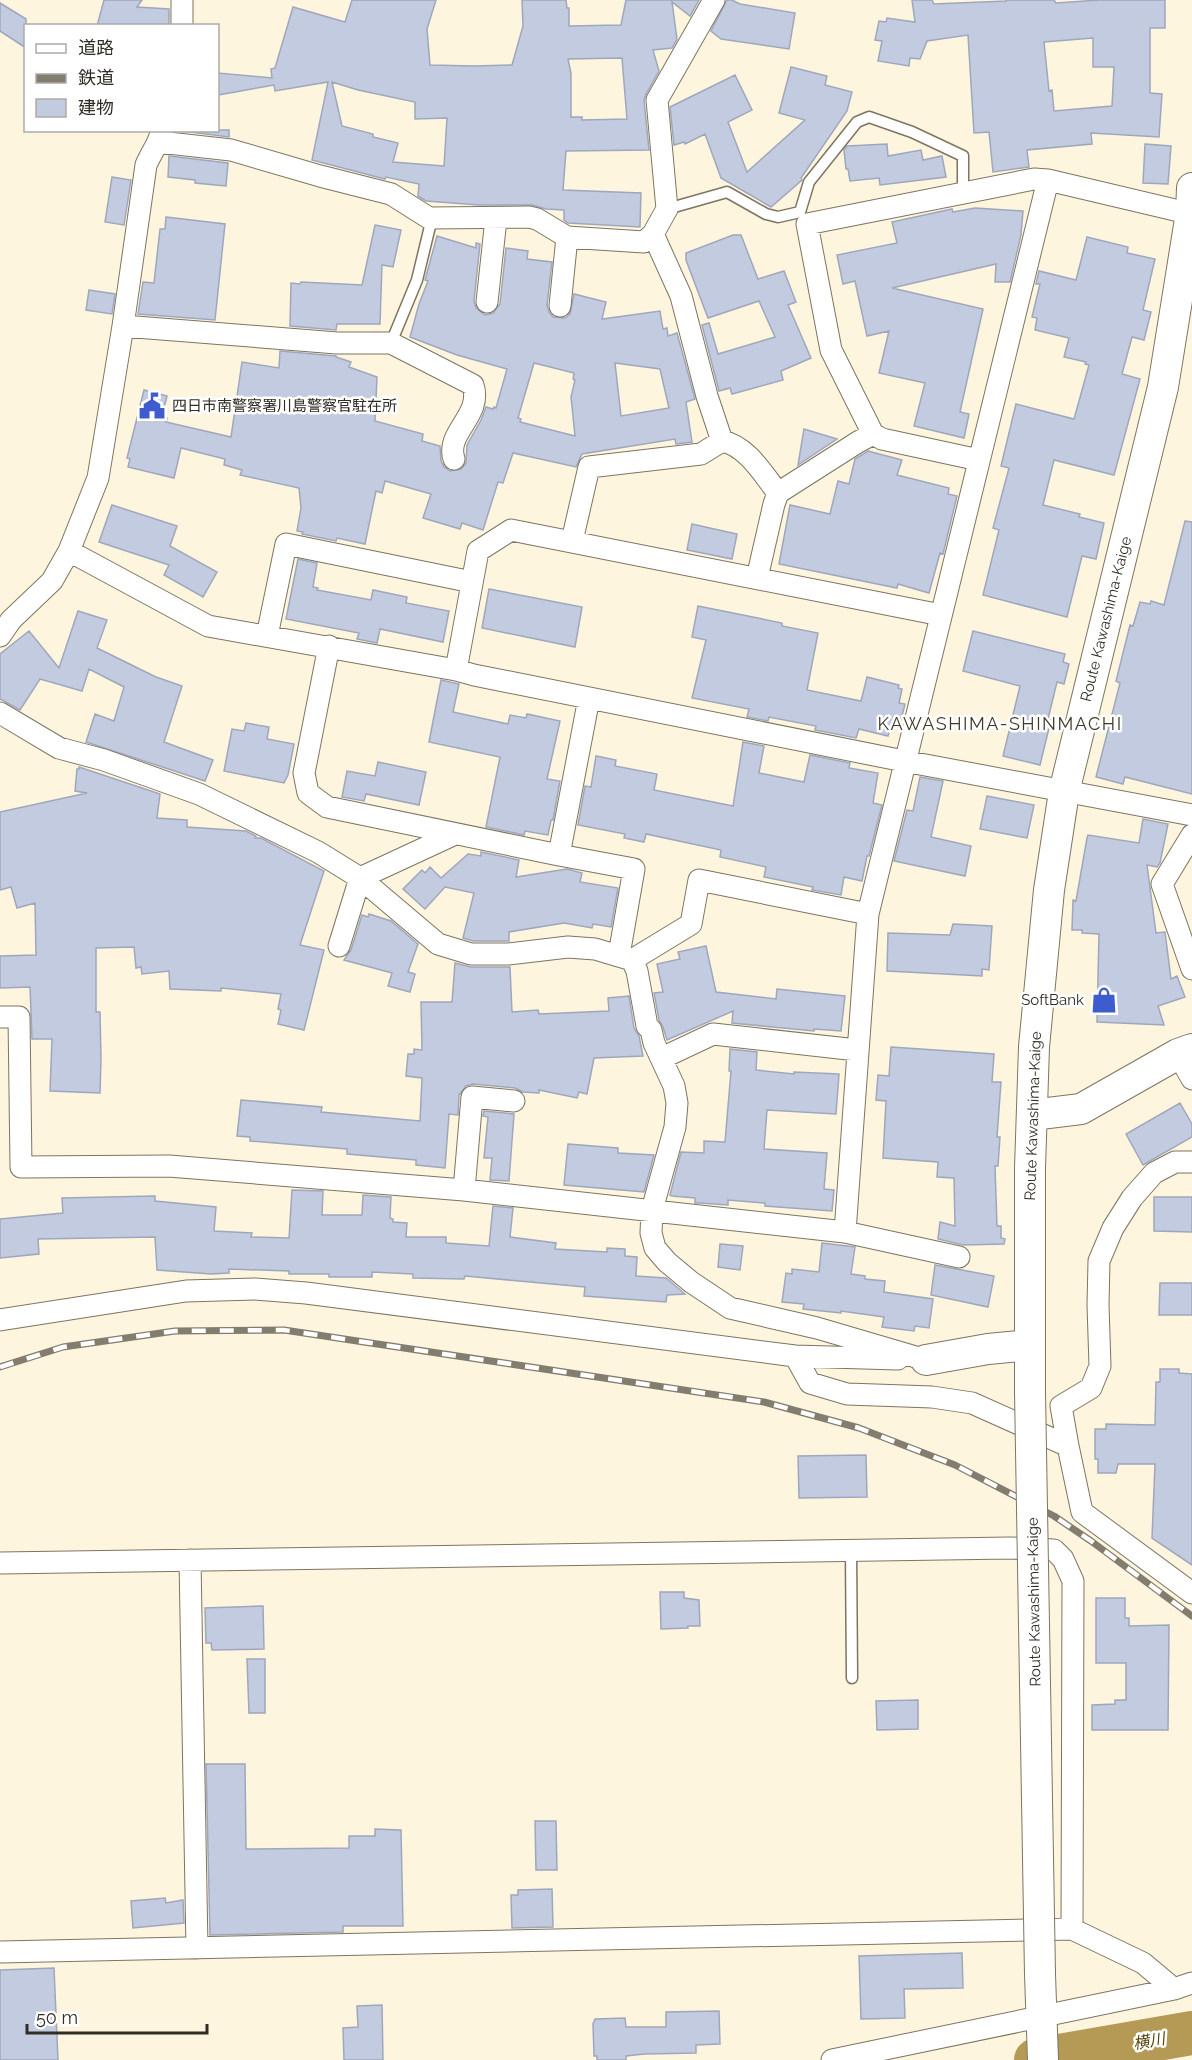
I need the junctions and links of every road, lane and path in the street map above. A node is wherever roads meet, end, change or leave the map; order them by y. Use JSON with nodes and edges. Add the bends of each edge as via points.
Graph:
{"nodes":[{"id":1,"x":182,"y":0,"type":"edge"},
{"id":2,"x":714,"y":0,"type":"edge"},
{"id":3,"x":182,"y":24,"type":"edge"},
{"id":4,"x":160,"y":136,"type":"edge"},
{"id":5,"x":1048,"y":180,"type":"junction"},
{"id":6,"x":963,"y":192,"type":"junction"},
{"id":7,"x":1192,"y":205,"type":"edge"},
{"id":8,"x":667,"y":209,"type":"junction"},
{"id":9,"x":432,"y":218,"type":"junction"},
{"id":10,"x":803,"y":218,"type":"junction"},
{"id":11,"x":496,"y":219,"type":"junction"},
{"id":12,"x":653,"y":234,"type":"junction"},
{"id":13,"x":567,"y":237,"type":"junction"},
{"id":14,"x":487,"y":302,"type":"dead end"},
{"id":15,"x":560,"y":306,"type":"dead end"},
{"id":16,"x":123,"y":326,"type":"junction"},
{"id":17,"x":391,"y":343,"type":"junction"},
{"id":18,"x":873,"y":434,"type":"junction"},
{"id":19,"x":722,"y":441,"type":"junction"},
{"id":20,"x":454,"y":459,"type":"dead end"},
{"id":21,"x":979,"y":460,"type":"junction"},
{"id":22,"x":778,"y":493,"type":"junction"},
{"id":23,"x":572,"y":541,"type":"junction"},
{"id":24,"x":69,"y":551,"type":"junction"},
{"id":25,"x":758,"y":578,"type":"junction"},
{"id":26,"x":472,"y":582,"type":"junction"},
{"id":27,"x":941,"y":615,"type":"junction"},
{"id":28,"x":0,"y":636,"type":"edge"},
{"id":29,"x":267,"y":636,"type":"junction"},
{"id":30,"x":329,"y":646,"type":"junction"},
{"id":31,"x":456,"y":670,"type":"junction"},
{"id":32,"x":589,"y":698,"type":"junction"},
{"id":33,"x":0,"y":713,"type":"edge"},
{"id":34,"x":904,"y":761,"type":"junction"},
{"id":35,"x":1064,"y":792,"type":"junction"},
{"id":36,"x":1192,"y":815,"type":"edge"},
{"id":37,"x":455,"y":834,"type":"junction"},
{"id":38,"x":1192,"y":835,"type":"edge"},
{"id":39,"x":559,"y":855,"type":"junction"},
{"id":40,"x":360,"y":878,"type":"junction"},
{"id":41,"x":868,"y":914,"type":"junction"},
{"id":42,"x":339,"y":946,"type":"dead end"},
{"id":43,"x":626,"y":958,"type":"junction"},
{"id":44,"x":1192,"y":969,"type":"edge"},
{"id":45,"x":0,"y":1017,"type":"edge"},
{"id":46,"x":857,"y":1050,"type":"junction"},
{"id":47,"x":662,"y":1058,"type":"junction"},
{"id":48,"x":1187,"y":1061,"type":"edge"},
{"id":49,"x":514,"y":1101,"type":"dead end"},
{"id":50,"x":1032,"y":1115,"type":"junction"},
{"id":51,"x":1192,"y":1162,"type":"edge"},
{"id":52,"x":464,"y":1190,"type":"junction"},
{"id":53,"x":652,"y":1210,"type":"junction"},
{"id":54,"x":845,"y":1232,"type":"junction"},
{"id":55,"x":959,"y":1257,"type":"dead end"},
{"id":56,"x":0,"y":1320,"type":"edge"},
{"id":57,"x":1029,"y":1345,"type":"junction"},
{"id":58,"x":795,"y":1356,"type":"junction"},
{"id":59,"x":926,"y":1360,"type":"junction"},
{"id":60,"x":1068,"y":1446,"type":"junction"},
{"id":61,"x":851,"y":1551,"type":"junction"},
{"id":62,"x":190,"y":1560,"type":"junction"},
{"id":63,"x":0,"y":1563,"type":"edge"},
{"id":64,"x":1192,"y":1593,"type":"edge"},
{"id":65,"x":852,"y":1678,"type":"dead end"},
{"id":66,"x":1072,"y":1929,"type":"junction"},
{"id":67,"x":197,"y":1948,"type":"junction"},
{"id":68,"x":0,"y":1952,"type":"edge"},
{"id":69,"x":1183,"y":1986,"type":"edge"},
{"id":70,"x":1042,"y":2022,"type":"junction"},
{"id":71,"x":831,"y":2060,"type":"edge"},
{"id":72,"x":1043,"y":2060,"type":"edge"}],
"edges":[{"from":1,"to":3,"type":"street"},
{"from":2,"to":8,"type":"street","via":[[657,100]]},
{"from":4,"to":9,"type":"street","via":[[231,150],[391,194]]},
{"from":4,"to":16,"type":"street","via":[[146,165]]},
{"from":5,"to":6,"type":"street"},
{"from":5,"to":7,"type":"street"},
{"from":5,"to":21,"type":"street"},
{"from":6,"to":10,"type":"street"},
{"from":6,"to":10,"type":"lane","via":[[963,156],[869,117],[857,122],[809,182]]},
{"from":7,"to":35,"type":"main road","name":"Route Kawashima-Kaige","via":[[1163,387]]},
{"from":8,"to":10,"type":"lane","via":[[727,192],[766,214]]},
{"from":8,"to":12,"type":"street"},
{"from":9,"to":11,"type":"street"},
{"from":9,"to":17,"type":"lane","via":[[417,280]]},
{"from":10,"to":18,"type":"street","via":[[831,350]]},
{"from":11,"to":13,"type":"street","via":[[537,219]]},
{"from":11,"to":14,"type":"street"},
{"from":12,"to":13,"type":"street","via":[[644,242]]},
{"from":12,"to":19,"type":"street","via":[[681,296]]},
{"from":13,"to":15,"type":"street"},
{"from":16,"to":17,"type":"street","via":[[337,343]]},
{"from":16,"to":24,"type":"street","via":[[98,478]]},
{"from":17,"to":20,"type":"street","via":[[473,385],[477,396],[451,446]]},
{"from":18,"to":21,"type":"street"},
{"from":18,"to":22,"type":"street"},
{"from":19,"to":22,"type":"street","via":[[733,443],[749,456]]},
{"from":19,"to":23,"type":"street","via":[[701,454],[589,467]]},
{"from":21,"to":27,"type":"street"},
{"from":22,"to":25,"type":"street"},
{"from":23,"to":25,"type":"street"},
{"from":23,"to":26,"type":"street","via":[[511,530],[478,551]]},
{"from":24,"to":28,"type":"street","via":[[52,581]]},
{"from":24,"to":29,"type":"street","via":[[208,626]]},
{"from":25,"to":27,"type":"street"},
{"from":26,"to":29,"type":"street","via":[[286,544]]},
{"from":26,"to":31,"type":"street"},
{"from":27,"to":34,"type":"street"},
{"from":29,"to":30,"type":"street"},
{"from":30,"to":31,"type":"street"},
{"from":30,"to":37,"type":"street","via":[[304,773],[308,793],[327,807]]},
{"from":31,"to":32,"type":"street"},
{"from":32,"to":34,"type":"street"},
{"from":32,"to":39,"type":"street"},
{"from":33,"to":40,"type":"street","via":[[59,748],[199,794],[318,852]]},
{"from":34,"to":35,"type":"street"},
{"from":34,"to":41,"type":"street"},
{"from":35,"to":36,"type":"street"},
{"from":35,"to":50,"type":"main road","name":"Route Kawashima-Kaige","via":[[1049,890]]},
{"from":37,"to":39,"type":"street"},
{"from":37,"to":40,"type":"street"},
{"from":38,"to":44,"type":"street","via":[[1162,884]]},
{"from":39,"to":43,"type":"street","via":[[634,869]]},
{"from":40,"to":42,"type":"street"},
{"from":40,"to":43,"type":"street","via":[[438,944],[458,951],[489,955],[568,947],[596,949]]},
{"from":41,"to":43,"type":"street","via":[[699,880],[690,924]]},
{"from":41,"to":46,"type":"street"},
{"from":43,"to":47,"type":"street","via":[[637,971],[647,1026]]},
{"from":45,"to":52,"type":"street","via":[[18,1017],[21,1167],[169,1166]]},
{"from":46,"to":47,"type":"street","via":[[713,1034]]},
{"from":46,"to":54,"type":"street"},
{"from":47,"to":53,"type":"street","via":[[674,1086],[677,1115]]},
{"from":48,"to":50,"type":"main road","via":[[1081,1109]]},
{"from":49,"to":52,"type":"street","via":[[472,1097]]},
{"from":50,"to":57,"type":"main road","name":"Route Kawashima-Kaige"},
{"from":51,"to":60,"type":"street","via":[[1175,1162],[1154,1173],[1113,1228],[1099,1261],[1100,1366],[1091,1388],[1061,1406]]},
{"from":52,"to":53,"type":"street"},
{"from":53,"to":54,"type":"street"},
{"from":53,"to":59,"type":"street","via":[[655,1248],[691,1282],[730,1308]]},
{"from":54,"to":55,"type":"street"},
{"from":56,"to":58,"type":"street","via":[[186,1291],[255,1289]]},
{"from":57,"to":59,"type":"main road"},
{"from":57,"to":70,"type":"main road","name":"Route Kawashima-Kaige","bridge":true},
{"from":58,"to":59,"type":"street"},
{"from":58,"to":60,"type":"street","via":[[810,1383],[847,1394],[932,1397],[972,1403]]},
{"from":60,"to":64,"type":"street","via":[[1082,1512]]},
{"from":61,"to":62,"type":"street"},
{"from":61,"to":65,"type":"lane"},
{"from":61,"to":66,"type":"street","via":[[1054,1550],[1064,1559],[1073,1581]]},
{"from":62,"to":63,"type":"street"},
{"from":62,"to":67,"type":"street"},
{"from":66,"to":67,"type":"street"},
{"from":66,"to":69,"type":"street"},
{"from":67,"to":68,"type":"street"},
{"from":69,"to":70,"type":"street"},
{"from":70,"to":71,"type":"street"},
{"from":70,"to":72,"type":"main road","name":"Route Kawashima-Kaige"}]}
